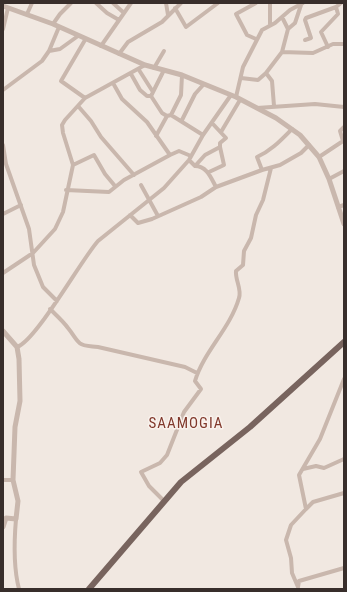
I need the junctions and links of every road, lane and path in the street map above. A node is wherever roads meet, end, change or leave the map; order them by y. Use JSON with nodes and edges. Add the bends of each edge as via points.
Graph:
{"nodes":[{"id":1,"x":32,"y":3,"type":"edge"},
{"id":2,"x":71,"y":3,"type":"edge"},
{"id":3,"x":96,"y":3,"type":"edge"},
{"id":4,"x":113,"y":3,"type":"edge"},
{"id":5,"x":131,"y":3,"type":"edge"},
{"id":6,"x":166,"y":3,"type":"edge"},
{"id":7,"x":181,"y":3,"type":"edge"},
{"id":8,"x":218,"y":3,"type":"edge"},
{"id":9,"x":256,"y":3,"type":"edge"},
{"id":10,"x":270,"y":3,"type":"edge"},
{"id":11,"x":341,"y":3,"type":"edge"},
{"id":12,"x":302,"y":4,"type":"edge"},
{"id":13,"x":5,"y":7,"type":"edge"},
{"id":14,"x":336,"y":7,"type":"junction"},
{"id":15,"x":174,"y":8,"type":"junction"},
{"id":16,"x":124,"y":13,"type":"junction"},
{"id":17,"x":27,"y":14,"type":"junction"},
{"id":18,"x":168,"y":15,"type":"junction"},
{"id":19,"x":282,"y":17,"type":"junction"},
{"id":20,"x":119,"y":20,"type":"junction"},
{"id":21,"x":53,"y":24,"type":"junction"},
{"id":22,"x":270,"y":24,"type":"junction"},
{"id":23,"x":59,"y":27,"type":"junction"},
{"id":24,"x":3,"y":29,"type":"edge"},
{"id":25,"x":288,"y":29,"type":"junction"},
{"id":26,"x":78,"y":36,"type":"junction"},
{"id":27,"x":256,"y":38,"type":"junction"},
{"id":28,"x":85,"y":40,"type":"junction"},
{"id":29,"x":305,"y":40,"type":"dead end"},
{"id":30,"x":344,"y":44,"type":"edge"},
{"id":31,"x":101,"y":46,"type":"junction"},
{"id":32,"x":328,"y":47,"type":"junction"},
{"id":33,"x":49,"y":51,"type":"junction"},
{"id":34,"x":164,"y":51,"type":"dead end"},
{"id":35,"x":282,"y":52,"type":"junction"},
{"id":36,"x":119,"y":54,"type":"junction"},
{"id":37,"x":145,"y":65,"type":"junction"},
{"id":38,"x":154,"y":68,"type":"junction"},
{"id":39,"x":139,"y":70,"type":"junction"},
{"id":40,"x":164,"y":70,"type":"junction"},
{"id":41,"x":266,"y":73,"type":"junction"},
{"id":42,"x":131,"y":74,"type":"junction"},
{"id":43,"x":182,"y":75,"type":"junction"},
{"id":44,"x":241,"y":78,"type":"junction"},
{"id":45,"x":113,"y":83,"type":"junction"},
{"id":46,"x":204,"y":84,"type":"junction"},
{"id":47,"x":3,"y":90,"type":"edge"},
{"id":48,"x":152,"y":94,"type":"junction"},
{"id":49,"x":236,"y":97,"type":"junction"},
{"id":50,"x":85,"y":98,"type":"junction"},
{"id":51,"x":78,"y":106,"type":"junction"},
{"id":52,"x":274,"y":106,"type":"junction"},
{"id":53,"x":344,"y":107,"type":"edge"},
{"id":54,"x":257,"y":108,"type":"junction"},
{"id":55,"x":169,"y":116,"type":"junction"},
{"id":56,"x":182,"y":120,"type":"junction"},
{"id":57,"x":212,"y":123,"type":"junction"},
{"id":58,"x":344,"y":127,"type":"edge"},
{"id":59,"x":292,"y":129,"type":"junction"},
{"id":60,"x":221,"y":132,"type":"junction"},
{"id":61,"x":203,"y":135,"type":"junction"},
{"id":62,"x":156,"y":136,"type":"junction"},
{"id":63,"x":3,"y":145,"type":"edge"},
{"id":64,"x":309,"y":145,"type":"junction"},
{"id":65,"x":220,"y":147,"type":"junction"},
{"id":66,"x":170,"y":154,"type":"junction"},
{"id":67,"x":319,"y":157,"type":"junction"},
{"id":68,"x":4,"y":158,"type":"edge"},
{"id":69,"x":190,"y":158,"type":"junction"},
{"id":70,"x":73,"y":165,"type":"junction"},
{"id":71,"x":195,"y":166,"type":"junction"},
{"id":72,"x":271,"y":168,"type":"junction"},
{"id":73,"x":262,"y":170,"type":"junction"},
{"id":74,"x":209,"y":172,"type":"junction"},
{"id":75,"x":343,"y":173,"type":"edge"},
{"id":76,"x":134,"y":175,"type":"junction"},
{"id":77,"x":329,"y":179,"type":"junction"},
{"id":78,"x":142,"y":185,"type":"dead end"},
{"id":79,"x":115,"y":186,"type":"junction"},
{"id":80,"x":216,"y":187,"type":"junction"},
{"id":81,"x":66,"y":190,"type":"junction"},
{"id":82,"x":148,"y":201,"type":"junction"},
{"id":83,"x":344,"y":204,"type":"edge"},
{"id":84,"x":21,"y":205,"type":"junction"},
{"id":85,"x":338,"y":207,"type":"junction"},
{"id":86,"x":3,"y":214,"type":"edge"},
{"id":87,"x":130,"y":215,"type":"junction"},
{"id":88,"x":158,"y":216,"type":"junction"},
{"id":89,"x":344,"y":224,"type":"edge"},
{"id":90,"x":33,"y":252,"type":"junction"},
{"id":91,"x":3,"y":272,"type":"edge"},
{"id":92,"x":57,"y":301,"type":"junction"},
{"id":93,"x":50,"y":309,"type":"junction"},
{"id":94,"x":3,"y":331,"type":"edge"},
{"id":95,"x":343,"y":346,"type":"edge"},
{"id":96,"x":17,"y":347,"type":"junction"},
{"id":97,"x":197,"y":373,"type":"junction"},
{"id":98,"x":344,"y":379,"type":"edge"},
{"id":99,"x":344,"y":460,"type":"edge"},
{"id":100,"x":303,"y":469,"type":"junction"},
{"id":101,"x":3,"y":480,"type":"edge"},
{"id":102,"x":13,"y":480,"type":"junction"},
{"id":103,"x":344,"y":494,"type":"edge"},
{"id":104,"x":164,"y":501,"type":"junction"},
{"id":105,"x":306,"y":509,"type":"junction"},
{"id":106,"x":16,"y":519,"type":"junction"},
{"id":107,"x":3,"y":527,"type":"edge"},
{"id":108,"x":344,"y":568,"type":"edge"},
{"id":109,"x":298,"y":588,"type":"edge"},
{"id":110,"x":19,"y":589,"type":"edge"},
{"id":111,"x":89,"y":589,"type":"edge"}],
"edges":[{"from":1,"to":17,"type":"street"},
{"from":2,"to":21,"type":"street"},
{"from":3,"to":20,"type":"street"},
{"from":4,"to":16,"type":"street"},
{"from":5,"to":16,"type":"street"},
{"from":6,"to":18,"type":"street"},
{"from":7,"to":15,"type":"street"},
{"from":8,"to":15,"type":"street","via":[[186,27]]},
{"from":9,"to":27,"type":"street","via":[[236,14],[247,35]]},
{"from":10,"to":22,"type":"street"},
{"from":11,"to":14,"type":"street"},
{"from":12,"to":19,"type":"street"},
{"from":12,"to":25,"type":"street","via":[[295,23]]},
{"from":13,"to":17,"type":"street"},
{"from":13,"to":24,"type":"street"},
{"from":14,"to":29,"type":"street","via":[[306,18],[311,38]]},
{"from":14,"to":32,"type":"street","via":[[338,14],[322,32]]},
{"from":15,"to":18,"type":"street"},
{"from":16,"to":20,"type":"street"},
{"from":17,"to":21,"type":"street"},
{"from":18,"to":36,"type":"street","via":[[128,42]]},
{"from":19,"to":22,"type":"street"},
{"from":19,"to":25,"type":"street"},
{"from":20,"to":31,"type":"street"},
{"from":21,"to":23,"type":"street"},
{"from":22,"to":27,"type":"street"},
{"from":23,"to":26,"type":"street"},
{"from":23,"to":33,"type":"street"},
{"from":25,"to":35,"type":"street"},
{"from":26,"to":28,"type":"street"},
{"from":26,"to":33,"type":"street","via":[[60,49]]},
{"from":27,"to":44,"type":"street"},
{"from":28,"to":31,"type":"street"},
{"from":28,"to":50,"type":"street","via":[[61,81]]},
{"from":30,"to":32,"type":"street","via":[[333,44]]},
{"from":31,"to":36,"type":"street"},
{"from":32,"to":35,"type":"street","via":[[313,53]]},
{"from":33,"to":47,"type":"street","via":[[42,61]]},
{"from":34,"to":38,"type":"street"},
{"from":35,"to":41,"type":"street"},
{"from":36,"to":37,"type":"street"},
{"from":37,"to":38,"type":"street"},
{"from":37,"to":39,"type":"street"},
{"from":38,"to":40,"type":"street"},
{"from":39,"to":42,"type":"street"},
{"from":39,"to":48,"type":"street"},
{"from":40,"to":43,"type":"street"},
{"from":40,"to":48,"type":"street"},
{"from":41,"to":44,"type":"street","via":[[256,80]]},
{"from":41,"to":52,"type":"street","via":[[272,81]]},
{"from":42,"to":45,"type":"street"},
{"from":42,"to":48,"type":"street","via":[[140,90],[147,96]]},
{"from":43,"to":46,"type":"street"},
{"from":43,"to":55,"type":"street","via":[[181,95]]},
{"from":44,"to":49,"type":"street"},
{"from":45,"to":50,"type":"street"},
{"from":45,"to":62,"type":"street","via":[[125,102]]},
{"from":46,"to":49,"type":"street"},
{"from":46,"to":56,"type":"street","via":[[195,94]]},
{"from":48,"to":55,"type":"street","via":[[162,113]]},
{"from":49,"to":54,"type":"street"},
{"from":49,"to":57,"type":"street"},
{"from":49,"to":60,"type":"street"},
{"from":50,"to":51,"type":"street"},
{"from":51,"to":70,"type":"street","via":[[62,125]]},
{"from":51,"to":76,"type":"street"},
{"from":52,"to":53,"type":"street","via":[[318,104]]},
{"from":52,"to":54,"type":"street"},
{"from":54,"to":59,"type":"street"},
{"from":55,"to":56,"type":"street"},
{"from":55,"to":62,"type":"street"},
{"from":56,"to":61,"type":"street"},
{"from":57,"to":60,"type":"street"},
{"from":57,"to":61,"type":"street"},
{"from":58,"to":67,"type":"street","via":[[340,131],[343,141]]},
{"from":59,"to":64,"type":"street"},
{"from":59,"to":73,"type":"street","via":[[268,152],[257,157]]},
{"from":60,"to":65,"type":"street","via":[[226,138],[220,143]]},
{"from":61,"to":69,"type":"street"},
{"from":62,"to":66,"type":"street"},
{"from":63,"to":68,"type":"street"},
{"from":64,"to":67,"type":"street"},
{"from":64,"to":72,"type":"street","via":[[296,156]]},
{"from":65,"to":71,"type":"street","via":[[205,155]]},
{"from":65,"to":74,"type":"street","via":[[224,164]]},
{"from":66,"to":69,"type":"street","via":[[179,151]]},
{"from":66,"to":76,"type":"street"},
{"from":67,"to":77,"type":"street"},
{"from":68,"to":84,"type":"street"},
{"from":69,"to":71,"type":"street"},
{"from":69,"to":82,"type":"street","via":[[164,188]]},
{"from":70,"to":79,"type":"street","via":[[94,155]]},
{"from":70,"to":81,"type":"street"},
{"from":71,"to":74,"type":"street","via":[[198,165]]},
{"from":72,"to":73,"type":"street"},
{"from":72,"to":97,"type":"street","via":[[251,238],[244,251],[243,265],[236,271],[239,297],[228,323]]},
{"from":73,"to":80,"type":"street"},
{"from":74,"to":80,"type":"street"},
{"from":75,"to":77,"type":"street"},
{"from":76,"to":79,"type":"street"},
{"from":77,"to":85,"type":"street"},
{"from":78,"to":82,"type":"street"},
{"from":79,"to":81,"type":"street","via":[[109,192]]},
{"from":80,"to":88,"type":"street","via":[[201,197]]},
{"from":81,"to":90,"type":"street","via":[[63,212],[55,229]]},
{"from":82,"to":87,"type":"street"},
{"from":82,"to":88,"type":"street"},
{"from":83,"to":85,"type":"street"},
{"from":84,"to":86,"type":"street"},
{"from":84,"to":90,"type":"street"},
{"from":85,"to":89,"type":"street"},
{"from":87,"to":88,"type":"street","via":[[138,223]]},
{"from":87,"to":92,"type":"street","via":[[90,250]]},
{"from":90,"to":91,"type":"street"},
{"from":90,"to":92,"type":"street","via":[[34,265],[43,287]]},
{"from":92,"to":93,"type":"street"},
{"from":93,"to":96,"type":"street","via":[[30,336]]},
{"from":93,"to":97,"type":"street","via":[[77,342],[185,367]]},
{"from":94,"to":96,"type":"street"},
{"from":95,"to":104,"type":"main road","via":[[250,427],[181,482]]},
{"from":96,"to":102,"type":"street","via":[[20,401],[15,427]]},
{"from":97,"to":104,"type":"street","via":[[195,380],[201,389],[182,415],[167,455],[160,463],[141,472],[149,486]]},
{"from":98,"to":100,"type":"street","via":[[320,439]]},
{"from":99,"to":100,"type":"street","via":[[324,468],[316,466]]},
{"from":100,"to":105,"type":"street","via":[[299,475],[299,482]]},
{"from":101,"to":102,"type":"street"},
{"from":102,"to":106,"type":"street","via":[[18,501]]},
{"from":103,"to":105,"type":"street","via":[[313,502]]},
{"from":104,"to":111,"type":"main road"},
{"from":105,"to":109,"type":"street","via":[[291,525],[286,540],[292,573]]},
{"from":106,"to":107,"type":"street","via":[[6,518]]},
{"from":106,"to":110,"type":"street","via":[[14,545]]},
{"from":108,"to":109,"type":"street","via":[[299,581]]}]}
